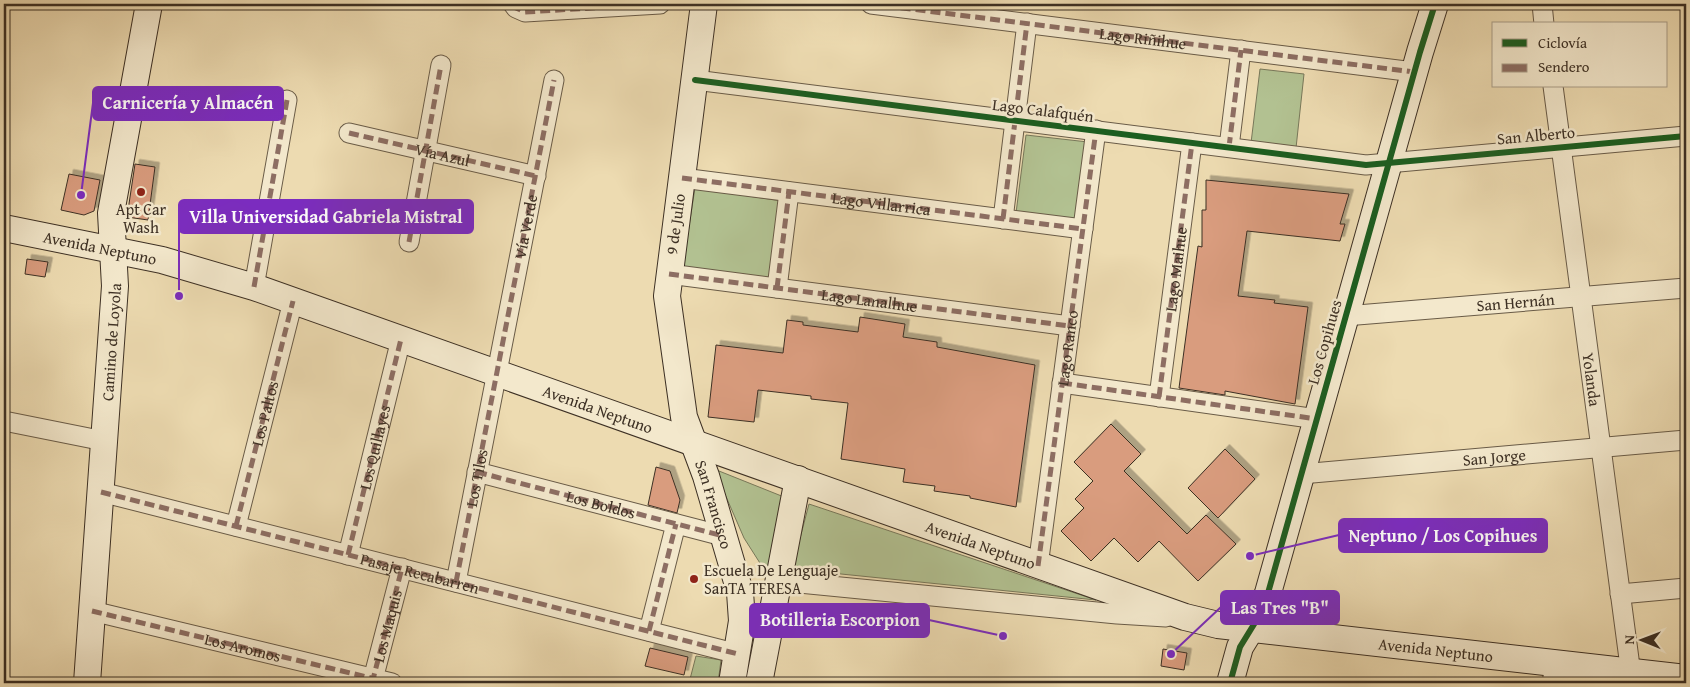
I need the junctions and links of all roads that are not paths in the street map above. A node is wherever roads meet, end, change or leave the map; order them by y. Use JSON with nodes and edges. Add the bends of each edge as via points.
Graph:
{"nodes":[{"id":1,"x":149,"y":4,"type":"edge"},
{"id":2,"x":660,"y":4,"type":"edge"},
{"id":3,"x":704,"y":4,"type":"edge"},
{"id":4,"x":872,"y":4,"type":"edge"},
{"id":5,"x":1435,"y":4,"type":"edge"},
{"id":6,"x":1542,"y":4,"type":"edge"},
{"id":7,"x":895,"y":5,"type":"edge"},
{"id":8,"x":519,"y":8,"type":"edge"},
{"id":9,"x":1544,"y":22,"type":"edge"},
{"id":10,"x":1027,"y":24,"type":"junction"},
{"id":11,"x":1241,"y":50,"type":"junction"},
{"id":12,"x":441,"y":65,"type":"dead end"},
{"id":13,"x":1414,"y":72,"type":"junction"},
{"id":14,"x":554,"y":80,"type":"dead end"},
{"id":15,"x":694,"y":80,"type":"junction"},
{"id":16,"x":1552,"y":88,"type":"edge"},
{"id":17,"x":287,"y":100,"type":"dead end"},
{"id":18,"x":1015,"y":120,"type":"junction"},
{"id":19,"x":1096,"y":130,"type":"junction"},
{"id":20,"x":349,"y":133,"type":"dead end"},
{"id":21,"x":1686,"y":136,"type":"edge"},
{"id":22,"x":1192,"y":142,"type":"junction"},
{"id":23,"x":1229,"y":147,"type":"junction"},
{"id":24,"x":1561,"y":147,"type":"junction"},
{"id":25,"x":425,"y":150,"type":"junction"},
{"id":26,"x":1389,"y":162,"type":"junction"},
{"id":27,"x":536,"y":176,"type":"junction"},
{"id":28,"x":682,"y":178,"type":"junction"},
{"id":29,"x":789,"y":192,"type":"junction"},
{"id":30,"x":1003,"y":219,"type":"junction"},
{"id":31,"x":4,"y":228,"type":"edge"},
{"id":32,"x":1083,"y":229,"type":"junction"},
{"id":33,"x":408,"y":242,"type":"dead end"},
{"id":34,"x":112,"y":249,"type":"junction"},
{"id":35,"x":668,"y":274,"type":"junction"},
{"id":36,"x":254,"y":287,"type":"junction"},
{"id":37,"x":777,"y":288,"type":"junction"},
{"id":38,"x":1686,"y":288,"type":"edge"},
{"id":39,"x":1581,"y":297,"type":"junction"},
{"id":40,"x":292,"y":301,"type":"junction"},
{"id":41,"x":1346,"y":316,"type":"junction"},
{"id":42,"x":1070,"y":326,"type":"junction"},
{"id":43,"x":400,"y":339,"type":"junction"},
{"id":44,"x":496,"y":373,"type":"junction"},
{"id":45,"x":1062,"y":383,"type":"junction"},
{"id":46,"x":1159,"y":396,"type":"junction"},
{"id":47,"x":1317,"y":419,"type":"junction"},
{"id":48,"x":4,"y":421,"type":"edge"},
{"id":49,"x":1686,"y":440,"type":"edge"},
{"id":50,"x":104,"y":441,"type":"junction"},
{"id":51,"x":693,"y":443,"type":"junction"},
{"id":52,"x":1601,"y":448,"type":"junction"},
{"id":53,"x":477,"y":472,"type":"junction"},
{"id":54,"x":1301,"y":474,"type":"junction"},
{"id":55,"x":798,"y":479,"type":"junction"},
{"id":56,"x":101,"y":492,"type":"junction"},
{"id":57,"x":676,"y":524,"type":"junction"},
{"id":58,"x":236,"y":526,"type":"junction"},
{"id":59,"x":723,"y":536,"type":"junction"},
{"id":60,"x":348,"y":555,"type":"junction"},
{"id":61,"x":1038,"y":566,"type":"junction"},
{"id":62,"x":402,"y":568,"type":"junction"},
{"id":63,"x":779,"y":581,"type":"junction"},
{"id":64,"x":456,"y":582,"type":"junction"},
{"id":65,"x":1686,"y":588,"type":"edge"},
{"id":66,"x":1620,"y":594,"type":"junction"},
{"id":67,"x":92,"y":611,"type":"junction"},
{"id":68,"x":1185,"y":618,"type":"junction"},
{"id":69,"x":1250,"y":629,"type":"junction"},
{"id":70,"x":649,"y":631,"type":"junction"},
{"id":71,"x":738,"y":654,"type":"junction"},
{"id":72,"x":1554,"y":674,"type":"edge"},
{"id":73,"x":1631,"y":674,"type":"junction"},
{"id":74,"x":1686,"y":678,"type":"edge"},
{"id":75,"x":373,"y":681,"type":"edge"},
{"id":76,"x":87,"y":683,"type":"edge"},
{"id":77,"x":392,"y":683,"type":"edge"},
{"id":78,"x":732,"y":683,"type":"edge"},
{"id":79,"x":760,"y":683,"type":"edge"},
{"id":80,"x":1230,"y":683,"type":"edge"}],
"edges":[{"from":1,"to":34,"type":"main road","name":"Camino de Loyola","via":[[111,213]]},
{"from":2,"to":8,"type":"street"},
{"from":3,"to":15,"type":"main road","name":"9 de Julio"},
{"from":4,"to":7,"type":"street","name":"Lago Riñihue"},
{"from":5,"to":13,"type":"main road","name":"Los Copihues"},
{"from":6,"to":9,"type":"street"},
{"from":7,"to":10,"type":"street","name":"Lago Riñihue"},
{"from":10,"to":11,"type":"street","name":"Lago Riñihue"},
{"from":10,"to":18,"type":"street"},
{"from":11,"to":13,"type":"street","name":"Lago Riñihue"},
{"from":11,"to":23,"type":"street"},
{"from":12,"to":25,"type":"street"},
{"from":13,"to":26,"type":"main road","name":"Los Copihues"},
{"from":14,"to":27,"type":"street","name":"Vía Verde"},
{"from":15,"to":18,"type":"street","name":"Lago Calafquén"},
{"from":15,"to":28,"type":"main road","name":"9 de Julio"},
{"from":16,"to":24,"type":"street","name":"Yolanda"},
{"from":17,"to":36,"type":"street"},
{"from":18,"to":19,"type":"street","name":"Lago Calafquén"},
{"from":18,"to":30,"type":"street"},
{"from":19,"to":22,"type":"street","name":"Lago Calafquén"},
{"from":19,"to":32,"type":"street","name":"Lago Ranco"},
{"from":20,"to":25,"type":"street","name":"Vía Azul"},
{"from":21,"to":24,"type":"street","name":"San Alberto"},
{"from":22,"to":23,"type":"street","name":"Lago Calafquén"},
{"from":22,"to":46,"type":"street","name":"Lago Maihue"},
{"from":23,"to":26,"type":"street","name":"Lago Calafquén","via":[[1366,164]]},
{"from":24,"to":26,"type":"street","name":"San Alberto"},
{"from":24,"to":39,"type":"street","name":"Yolanda"},
{"from":25,"to":27,"type":"street","name":"Vía Azul"},
{"from":25,"to":33,"type":"street"},
{"from":26,"to":41,"type":"main road","name":"Los Copihues"},
{"from":27,"to":44,"type":"street","name":"Vía Verde"},
{"from":28,"to":29,"type":"street","name":"Lago Villarrica"},
{"from":28,"to":35,"type":"main road","name":"9 de Julio"},
{"from":29,"to":30,"type":"street","name":"Lago Villarrica"},
{"from":29,"to":37,"type":"street"},
{"from":30,"to":32,"type":"street","name":"Lago Villarrica"},
{"from":31,"to":34,"type":"main road","name":"Avenida Neptuno"},
{"from":32,"to":42,"type":"street","name":"Lago Ranco"},
{"from":34,"to":36,"type":"main road","name":"Avenida Neptuno","via":[[172,262]]},
{"from":34,"to":50,"type":"main road","name":"Camino de Loyola","via":[[115,286]]},
{"from":35,"to":37,"type":"street","name":"Lago Lanalhue"},
{"from":35,"to":51,"type":"main road","name":"9 de Julio","via":[[669,318],[680,402]]},
{"from":36,"to":40,"type":"main road","name":"Avenida Neptuno"},
{"from":37,"to":42,"type":"street","name":"Lago Lanalhue"},
{"from":38,"to":39,"type":"street","name":"San Hernán"},
{"from":39,"to":41,"type":"street","name":"San Hernán"},
{"from":39,"to":52,"type":"street","name":"Yolanda"},
{"from":40,"to":43,"type":"main road","name":"Avenida Neptuno"},
{"from":40,"to":58,"type":"street","name":"Los Paltos"},
{"from":41,"to":47,"type":"main road","name":"Los Copihues"},
{"from":42,"to":45,"type":"street","name":"Lago Ranco"},
{"from":43,"to":44,"type":"main road","name":"Avenida Neptuno"},
{"from":43,"to":60,"type":"street","name":"Los Quillayes"},
{"from":44,"to":51,"type":"main road","name":"Avenida Neptuno"},
{"from":44,"to":53,"type":"street","name":"Los Tilos"},
{"from":45,"to":46,"type":"street"},
{"from":45,"to":61,"type":"street","name":"Lago Ranco"},
{"from":46,"to":47,"type":"street"},
{"from":47,"to":54,"type":"main road","name":"Los Copihues"},
{"from":48,"to":50,"type":"street"},
{"from":49,"to":52,"type":"street","name":"San Jorge"},
{"from":50,"to":56,"type":"main road","name":"Camino de Loyola"},
{"from":51,"to":55,"type":"main road","name":"Avenida Neptuno"},
{"from":51,"to":59,"type":"main road","name":"San Francisco"},
{"from":52,"to":54,"type":"street","name":"San Jorge"},
{"from":52,"to":66,"type":"street","name":"Yolanda"},
{"from":53,"to":57,"type":"street","name":"Los Boldos"},
{"from":53,"to":64,"type":"street","name":"Los Tilos"},
{"from":54,"to":69,"type":"main road","name":"Los Copihues","via":[[1264,604]]},
{"from":55,"to":61,"type":"main road","name":"Avenida Neptuno"},
{"from":55,"to":63,"type":"main road"},
{"from":56,"to":58,"type":"street","name":"Pasaje Recabarren"},
{"from":56,"to":67,"type":"main road","name":"Camino de Loyola"},
{"from":57,"to":59,"type":"street","name":"Los Boldos"},
{"from":57,"to":70,"type":"street"},
{"from":58,"to":60,"type":"street","name":"Pasaje Recabarren"},
{"from":59,"to":71,"type":"main road","name":"San Francisco","via":[[740,592],[742,621]]},
{"from":60,"to":62,"type":"street","name":"Pasaje Recabarren"},
{"from":61,"to":68,"type":"main road","name":"Avenida Neptuno"},
{"from":62,"to":64,"type":"street","name":"Pasaje Recabarren"},
{"from":62,"to":75,"type":"street","name":"Los Maquis"},
{"from":63,"to":68,"type":"street","name":"Avenida Neptuno"},
{"from":63,"to":79,"type":"main road"},
{"from":64,"to":70,"type":"street","name":"Pasaje Recabarren"},
{"from":65,"to":66,"type":"street"},
{"from":66,"to":73,"type":"street","name":"Yolanda"},
{"from":67,"to":75,"type":"street","name":"Los Aromos"},
{"from":67,"to":76,"type":"main road","name":"Camino de Loyola"},
{"from":68,"to":69,"type":"main road","name":"Avenida Neptuno"},
{"from":69,"to":72,"type":"main road","name":"Avenida Neptuno"},
{"from":69,"to":80,"type":"main road","name":"Los Copihues","via":[[1237,655]]},
{"from":70,"to":71,"type":"street","name":"Pasaje Recabarren"},
{"from":71,"to":78,"type":"main road","name":"San Francisco"},
{"from":72,"to":73,"type":"main road","name":"Avenida Neptuno"},
{"from":73,"to":74,"type":"main road","name":"Avenida Neptuno"},
{"from":75,"to":77,"type":"street","name":"Los Aromos"}]}
